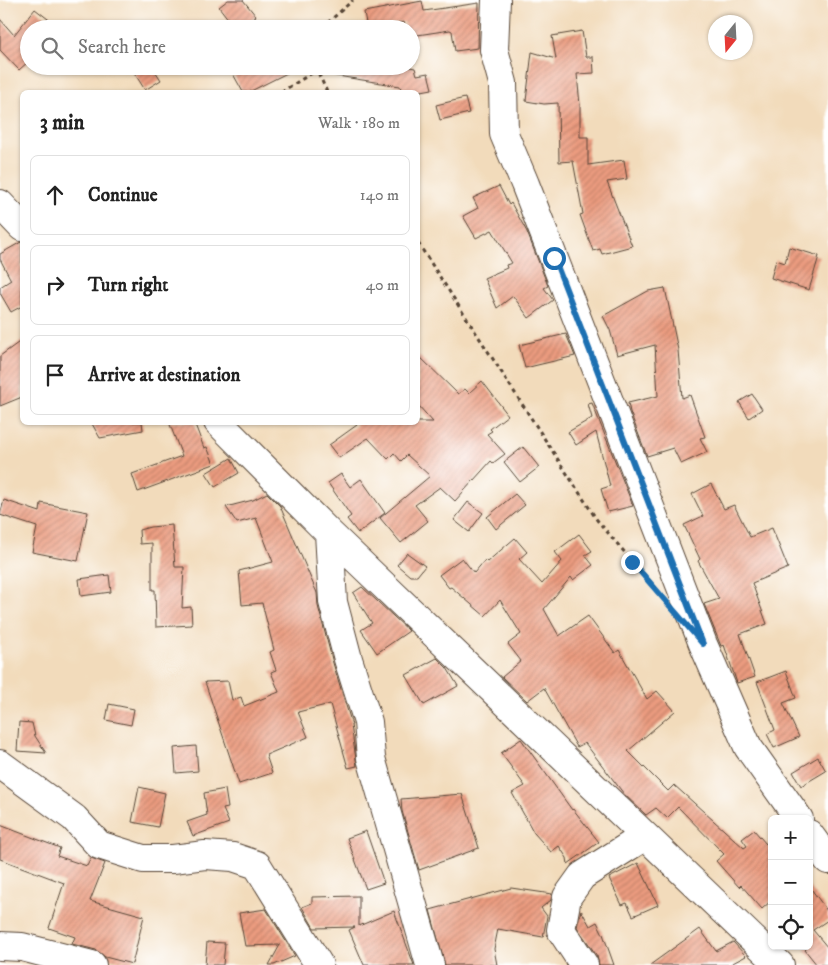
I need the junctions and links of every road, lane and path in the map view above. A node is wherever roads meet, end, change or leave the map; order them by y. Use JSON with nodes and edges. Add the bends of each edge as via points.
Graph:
{"nodes":[{"id":1,"x":353,"y":0,"type":"edge"},
{"id":2,"x":496,"y":0,"type":"edge"},
{"id":3,"x":331,"y":20,"type":"edge"},
{"id":4,"x":306,"y":75,"type":"edge"},
{"id":5,"x":320,"y":75,"type":"edge"},
{"id":6,"x":284,"y":90,"type":"edge"},
{"id":7,"x":326,"y":90,"type":"edge"},
{"id":8,"x":0,"y":204,"type":"edge"},
{"id":9,"x":20,"y":225,"type":"edge"},
{"id":10,"x":420,"y":246,"type":"edge"},
{"id":11,"x":221,"y":425,"type":"edge"},
{"id":12,"x":329,"y":533,"type":"junction"},
{"id":13,"x":659,"y":593,"type":"dead end"},
{"id":14,"x":0,"y":764,"type":"edge"},
{"id":15,"x":795,"y":815,"type":"edge"},
{"id":16,"x":645,"y":836,"type":"junction"},
{"id":17,"x":813,"y":839,"type":"edge"},
{"id":18,"x":828,"y":860,"type":"edge"},
{"id":19,"x":0,"y":946,"type":"edge"},
{"id":20,"x":92,"y":965,"type":"edge"},
{"id":21,"x":319,"y":965,"type":"edge"},
{"id":22,"x":430,"y":965,"type":"edge"},
{"id":23,"x":584,"y":965,"type":"edge"},
{"id":24,"x":780,"y":965,"type":"edge"}],
"edges":[{"from":1,"to":3,"type":"path"},
{"from":2,"to":15,"type":"street","via":[[494,50],[503,83],[504,134],[703,644],[748,747]]},
{"from":4,"to":6,"type":"path"},
{"from":5,"to":7,"type":"path"},
{"from":8,"to":9,"type":"street"},
{"from":10,"to":13,"type":"path","via":[[597,520]]},
{"from":11,"to":12,"type":"street"},
{"from":12,"to":16,"type":"street"},
{"from":12,"to":22,"type":"street","via":[[333,602],[368,722],[372,758]]},
{"from":14,"to":21,"type":"street","via":[[74,818],[100,845],[143,859],[205,855],[233,857],[257,865]]},
{"from":16,"to":23,"type":"street","via":[[582,876],[566,897],[561,930]]},
{"from":16,"to":24,"type":"street"},
{"from":17,"to":18,"type":"street"},
{"from":19,"to":20,"type":"street","via":[[22,947]]}]}
